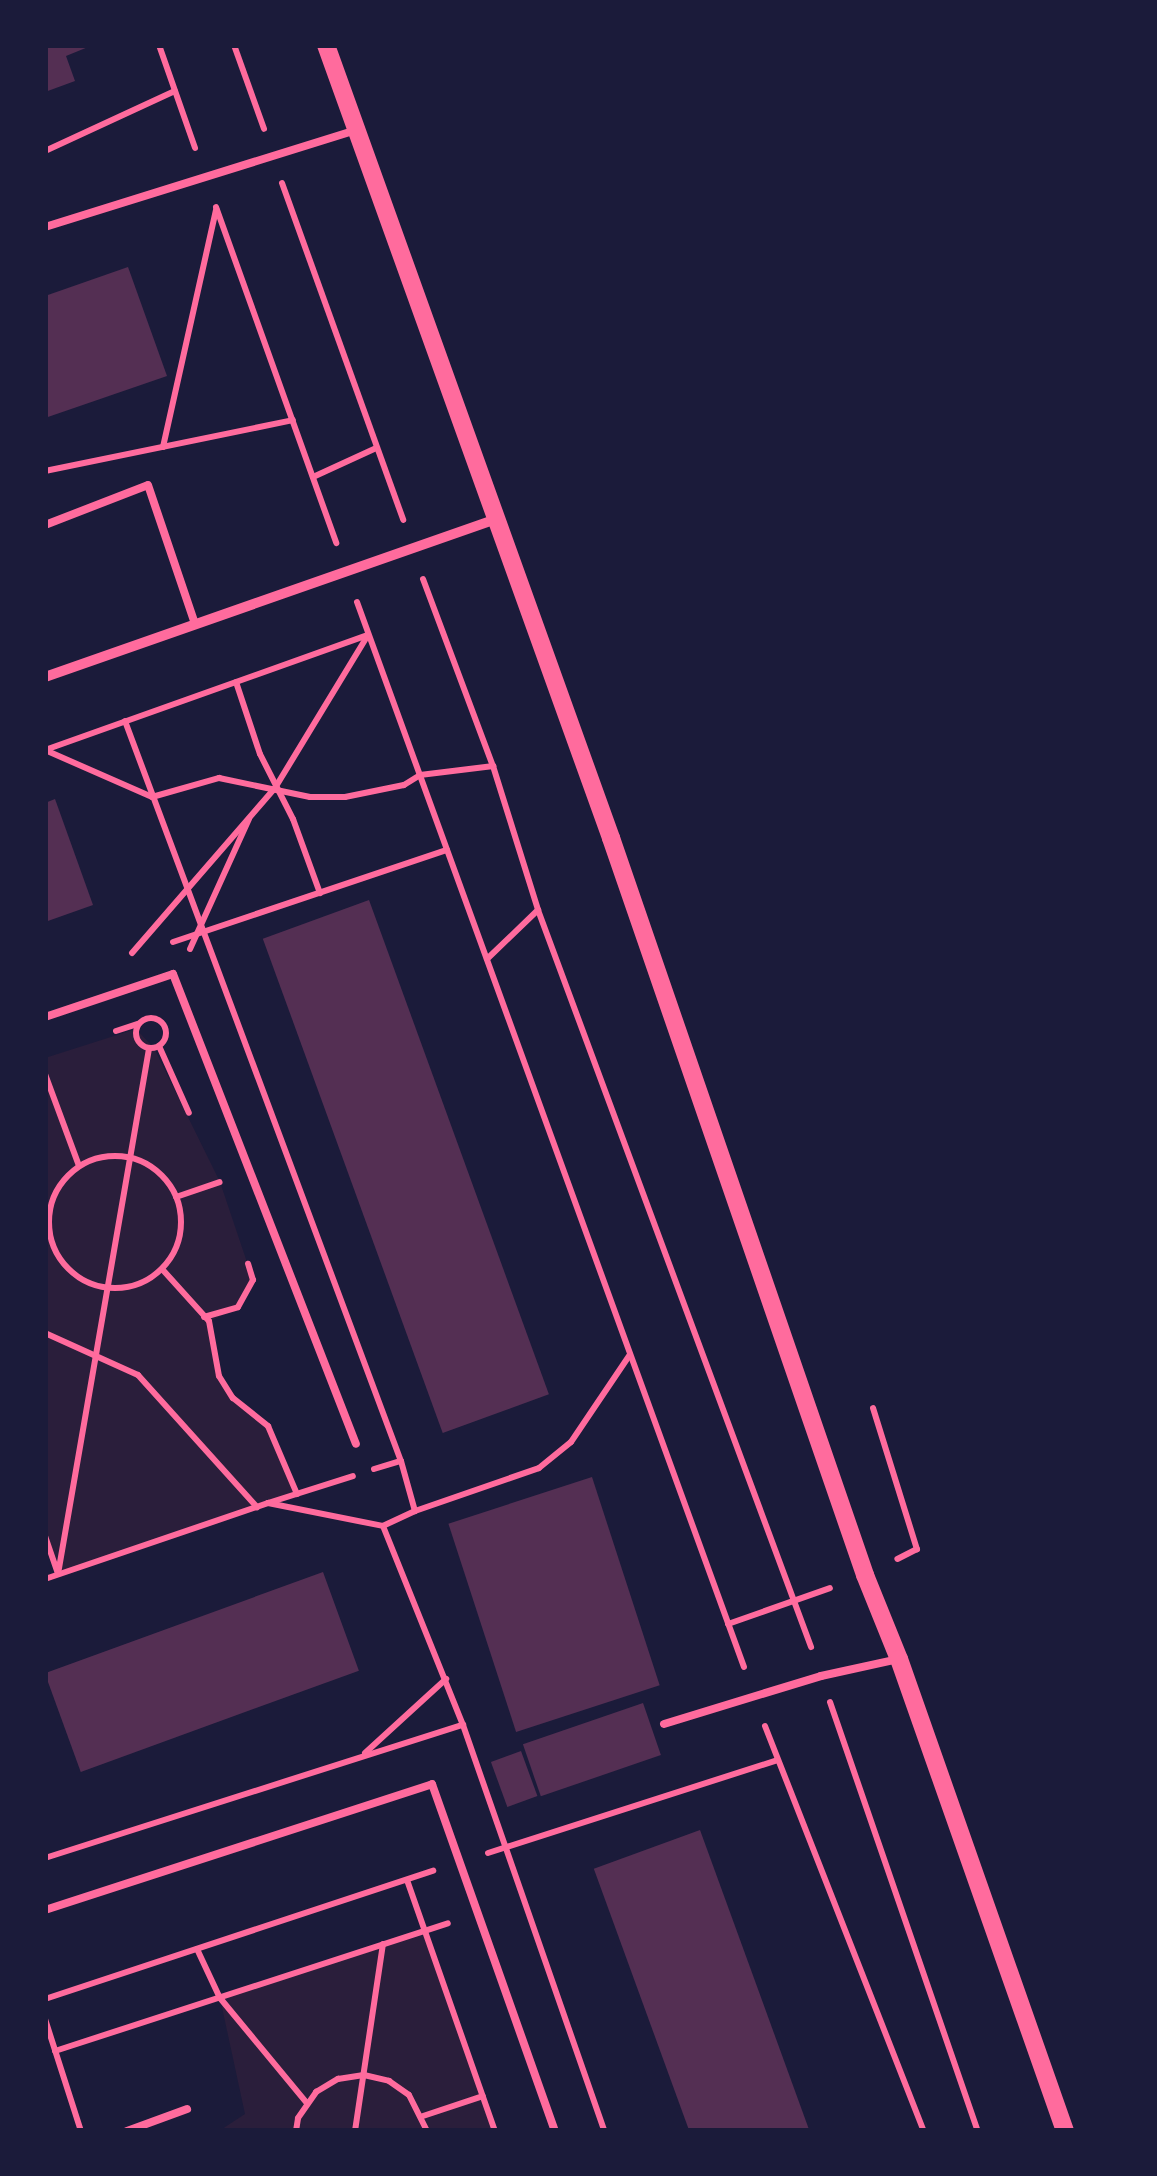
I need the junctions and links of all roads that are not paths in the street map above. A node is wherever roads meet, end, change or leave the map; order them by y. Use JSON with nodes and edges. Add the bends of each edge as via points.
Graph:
{"nodes":[{"id":1,"x":326,"y":45,"type":"edge"},
{"id":2,"x":356,"y":130,"type":"junction"},
{"id":3,"x":45,"y":228,"type":"edge"},
{"id":4,"x":495,"y":519,"type":"junction"},
{"id":5,"x":45,"y":526,"type":"edge"},
{"id":6,"x":195,"y":624,"type":"junction"},
{"id":7,"x":45,"y":678,"type":"edge"},
{"id":8,"x":45,"y":1016,"type":"edge"},
{"id":9,"x":356,"y":1444,"type":"dead end"},
{"id":10,"x":899,"y":1659,"type":"junction"},
{"id":11,"x":664,"y":1724,"type":"dead end"},
{"id":12,"x":45,"y":1910,"type":"edge"},
{"id":13,"x":186,"y":2109,"type":"dead end"},
{"id":14,"x":127,"y":2131,"type":"edge"},
{"id":15,"x":555,"y":2131,"type":"edge"},
{"id":16,"x":1065,"y":2131,"type":"edge"}],
"edges":[{"from":1,"to":2,"type":"street"},
{"from":2,"to":3,"type":"lane"},
{"from":2,"to":4,"type":"street"},
{"from":4,"to":6,"type":"street"},
{"from":4,"to":10,"type":"street"},
{"from":5,"to":6,"type":"lane","via":[[148,485]]},
{"from":6,"to":7,"type":"street"},
{"from":8,"to":9,"type":"lane","via":[[174,974]]},
{"from":10,"to":11,"type":"lane"},
{"from":10,"to":16,"type":"street"},
{"from":12,"to":15,"type":"lane","via":[[432,1784]]},
{"from":13,"to":14,"type":"lane"}]}
